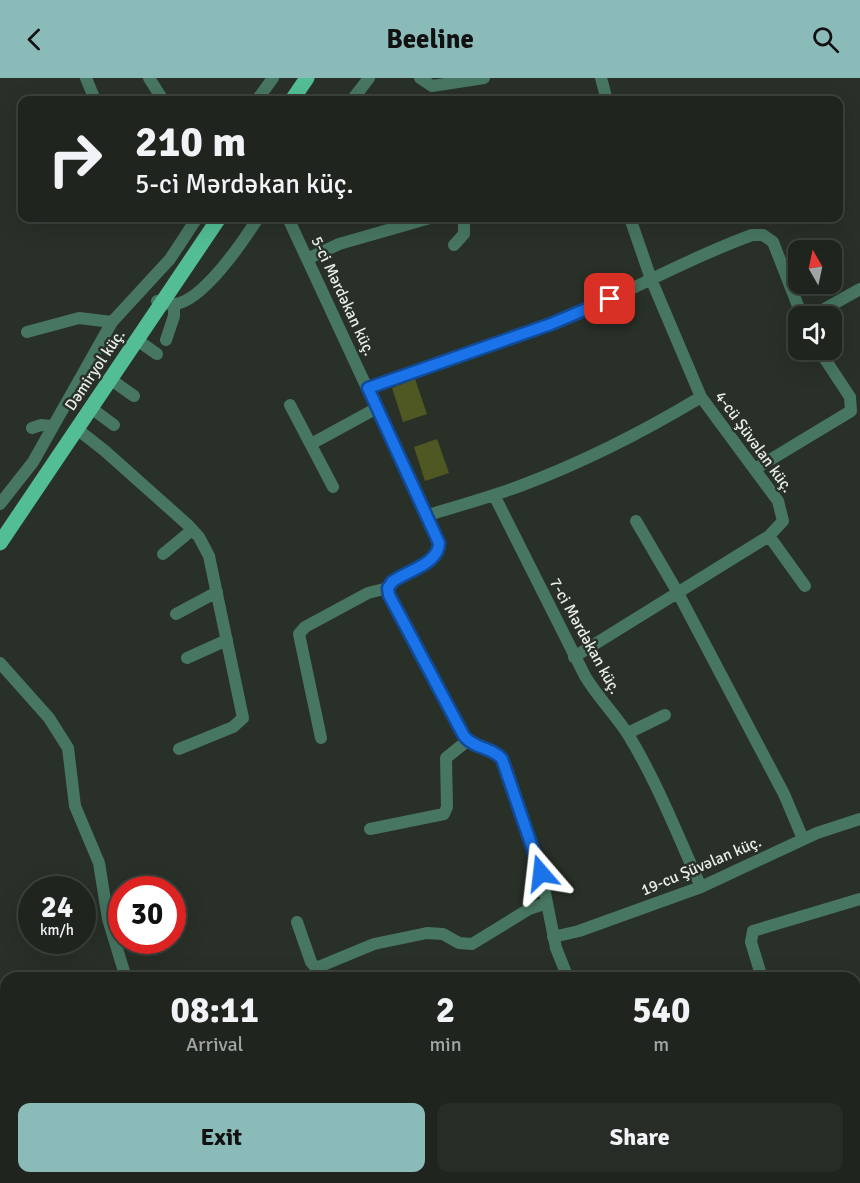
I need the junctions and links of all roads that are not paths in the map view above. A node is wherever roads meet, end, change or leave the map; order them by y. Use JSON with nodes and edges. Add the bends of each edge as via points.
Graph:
{"nodes":[{"id":1,"x":86,"y":78,"type":"edge"},
{"id":2,"x":149,"y":78,"type":"edge"},
{"id":3,"x":273,"y":78,"type":"edge"},
{"id":4,"x":307,"y":78,"type":"edge"},
{"id":5,"x":313,"y":78,"type":"edge"},
{"id":6,"x":369,"y":78,"type":"edge"},
{"id":7,"x":420,"y":78,"type":"edge"},
{"id":8,"x":484,"y":78,"type":"edge"},
{"id":9,"x":601,"y":78,"type":"edge"},
{"id":10,"x":92,"y":96,"type":"edge"},
{"id":11,"x":160,"y":96,"type":"edge"},
{"id":12,"x":260,"y":96,"type":"edge"},
{"id":13,"x":295,"y":96,"type":"edge"},
{"id":14,"x":301,"y":96,"type":"edge"},
{"id":15,"x":355,"y":96,"type":"edge"},
{"id":16,"x":607,"y":96,"type":"edge"},
{"id":17,"x":194,"y":222,"type":"edge"},
{"id":18,"x":211,"y":222,"type":"edge"},
{"id":19,"x":216,"y":222,"type":"edge"},
{"id":20,"x":255,"y":222,"type":"edge"},
{"id":21,"x":290,"y":222,"type":"edge"},
{"id":22,"x":416,"y":222,"type":"edge"},
{"id":23,"x":464,"y":222,"type":"edge"},
{"id":24,"x":631,"y":222,"type":"edge"},
{"id":25,"x":454,"y":245,"type":"dead end"},
{"id":26,"x":307,"y":259,"type":"junction"},
{"id":27,"x":651,"y":279,"type":"junction"},
{"id":28,"x":860,"y":289,"type":"edge"},
{"id":29,"x":164,"y":303,"type":"junction"},
{"id":30,"x":798,"y":306,"type":"edge"},
{"id":31,"x":830,"y":306,"type":"edge"},
{"id":32,"x":112,"y":322,"type":"junction"},
{"id":33,"x":27,"y":333,"type":"dead end"},
{"id":34,"x":137,"y":340,"type":"junction"},
{"id":35,"x":166,"y":340,"type":"dead end"},
{"id":36,"x":157,"y":354,"type":"dead end"},
{"id":37,"x":826,"y":360,"type":"edge"},
{"id":38,"x":110,"y":379,"type":"junction"},
{"id":39,"x":368,"y":388,"type":"junction"},
{"id":40,"x":134,"y":396,"type":"dead end"},
{"id":41,"x":701,"y":396,"type":"junction"},
{"id":42,"x":290,"y":405,"type":"dead end"},
{"id":43,"x":91,"y":408,"type":"junction"},
{"id":44,"x":377,"y":408,"type":"junction"},
{"id":45,"x":114,"y":425,"type":"dead end"},
{"id":46,"x":52,"y":426,"type":"junction"},
{"id":47,"x":33,"y":428,"type":"dead end"},
{"id":48,"x":77,"y":429,"type":"junction"},
{"id":49,"x":311,"y":444,"type":"junction"},
{"id":50,"x":756,"y":469,"type":"junction"},
{"id":51,"x":333,"y":487,"type":"dead end"},
{"id":52,"x":494,"y":495,"type":"junction"},
{"id":53,"x":0,"y":504,"type":"edge"},
{"id":54,"x":428,"y":516,"type":"junction"},
{"id":55,"x":636,"y":521,"type":"dead end"},
{"id":56,"x":192,"y":530,"type":"junction"},
{"id":57,"x":0,"y":533,"type":"edge"},
{"id":58,"x":769,"y":536,"type":"junction"},
{"id":59,"x":0,"y":543,"type":"edge"},
{"id":60,"x":163,"y":554,"type":"dead end"},
{"id":61,"x":805,"y":586,"type":"dead end"},
{"id":62,"x":388,"y":588,"type":"junction"},
{"id":63,"x":217,"y":592,"type":"junction"},
{"id":64,"x":678,"y":593,"type":"junction"},
{"id":65,"x":176,"y":614,"type":"dead end"},
{"id":66,"x":227,"y":640,"type":"junction"},
{"id":67,"x":574,"y":657,"type":"junction"},
{"id":68,"x":187,"y":658,"type":"dead end"},
{"id":69,"x":0,"y":663,"type":"edge"},
{"id":70,"x":665,"y":716,"type":"dead end"},
{"id":71,"x":628,"y":733,"type":"junction"},
{"id":72,"x":321,"y":738,"type":"dead end"},
{"id":73,"x":467,"y":741,"type":"junction"},
{"id":74,"x":179,"y":749,"type":"dead end"},
{"id":75,"x":860,"y":819,"type":"edge"},
{"id":76,"x":370,"y":830,"type":"dead end"},
{"id":77,"x":803,"y":839,"type":"junction"},
{"id":78,"x":701,"y":887,"type":"junction"},
{"id":79,"x":860,"y":899,"type":"edge"},
{"id":80,"x":547,"y":903,"type":"junction"},
{"id":81,"x":297,"y":922,"type":"dead end"},
{"id":82,"x":553,"y":937,"type":"junction"},
{"id":83,"x":124,"y":972,"type":"edge"},
{"id":84,"x":566,"y":972,"type":"edge"},
{"id":85,"x":760,"y":972,"type":"edge"}],
"edges":[{"from":1,"to":10,"type":"street"},
{"from":2,"to":11,"type":"street"},
{"from":3,"to":12,"type":"street"},
{"from":4,"to":13,"type":"main road"},
{"from":5,"to":14,"type":"main road"},
{"from":6,"to":15,"type":"street"},
{"from":7,"to":8,"type":"street","via":[[432,87]]},
{"from":9,"to":16,"type":"street"},
{"from":17,"to":32,"type":"street","name":"Dəmiryol küç.","via":[[163,268]]},
{"from":18,"to":29,"type":"main road"},
{"from":19,"to":29,"type":"main road","name":"Dəmiryol küç."},
{"from":20,"to":29,"type":"street","via":[[209,281],[190,298]]},
{"from":21,"to":26,"type":"street","name":"5-ci Mərdəkan küç."},
{"from":22,"to":26,"type":"street","via":[[339,244]]},
{"from":23,"to":25,"type":"street","via":[[464,234]]},
{"from":24,"to":27,"type":"street","name":"4-cü Şüvəlan küç."},
{"from":26,"to":39,"type":"street","name":"5-ci Mərdəkan küç."},
{"from":27,"to":30,"type":"street","via":[[744,238],[764,235],[776,246]]},
{"from":27,"to":39,"type":"street","via":[[551,324]]},
{"from":27,"to":41,"type":"street","name":"4-cü Şüvəlan küç."},
{"from":28,"to":31,"type":"street"},
{"from":29,"to":34,"type":"main road","name":"Dəmiryol küç."},
{"from":29,"to":35,"type":"street","via":[[173,324]]},
{"from":29,"to":57,"type":"main road"},
{"from":32,"to":33,"type":"street","via":[[79,318]]},
{"from":32,"to":46,"type":"street","name":"Dəmiryol küç."},
{"from":34,"to":36,"type":"street"},
{"from":34,"to":38,"type":"main road","name":"Dəmiryol küç."},
{"from":37,"to":50,"type":"street","via":[[850,397],[851,411]]},
{"from":38,"to":40,"type":"street"},
{"from":38,"to":43,"type":"main road","name":"Dəmiryol küç."},
{"from":39,"to":44,"type":"street","name":"5-ci Mərdəkan küç."},
{"from":41,"to":50,"type":"street","name":"4-cü Şüvəlan küç."},
{"from":41,"to":52,"type":"street","via":[[618,444]]},
{"from":42,"to":49,"type":"street"},
{"from":43,"to":45,"type":"street"},
{"from":43,"to":48,"type":"main road","name":"Dəmiryol küç."},
{"from":44,"to":49,"type":"street"},
{"from":44,"to":54,"type":"street","name":"5-ci Mərdəkan küç."},
{"from":46,"to":47,"type":"street"},
{"from":46,"to":53,"type":"street","name":"Dəmiryol küç.","via":[[33,462]]},
{"from":48,"to":56,"type":"street"},
{"from":48,"to":59,"type":"main road","name":"Dəmiryol küç."},
{"from":49,"to":51,"type":"street"},
{"from":50,"to":58,"type":"street","name":"4-cü Şüvəlan küç.","via":[[783,515],[779,527]]},
{"from":52,"to":54,"type":"street"},
{"from":52,"to":67,"type":"street","name":"7-ci Mərdəkan küç."},
{"from":54,"to":62,"type":"street","name":"5-ci Mərdəkan küç.","via":[[439,543],[437,554]]},
{"from":55,"to":64,"type":"street"},
{"from":56,"to":60,"type":"street"},
{"from":56,"to":63,"type":"street","via":[[209,556]]},
{"from":58,"to":61,"type":"street"},
{"from":58,"to":64,"type":"street"},
{"from":62,"to":72,"type":"street","via":[[368,593],[299,634]]},
{"from":62,"to":73,"type":"street"},
{"from":63,"to":65,"type":"street"},
{"from":63,"to":66,"type":"street"},
{"from":64,"to":67,"type":"street"},
{"from":64,"to":77,"type":"street","via":[[784,794]]},
{"from":66,"to":68,"type":"street"},
{"from":66,"to":74,"type":"street","via":[[243,718],[233,727]]},
{"from":67,"to":71,"type":"street","name":"7-ci Mərdəkan küç.","via":[[596,695]]},
{"from":69,"to":83,"type":"street","via":[[49,718],[68,748],[75,806],[99,863],[108,919]]},
{"from":70,"to":71,"type":"street"},
{"from":71,"to":78,"type":"street","name":"7-ci Mərdəkan küç."},
{"from":73,"to":76,"type":"street","via":[[446,758],[444,814]]},
{"from":73,"to":80,"type":"street","via":[[495,753],[506,767],[536,856]]},
{"from":75,"to":77,"type":"street","name":"19-cu Şüvəlan küç."},
{"from":77,"to":78,"type":"street","name":"19-cu Şüvəlan küç."},
{"from":78,"to":82,"type":"street","name":"19-cu Şüvəlan küç.","via":[[579,932]]},
{"from":79,"to":85,"type":"street","via":[[753,932],[751,942]]},
{"from":80,"to":81,"type":"street","via":[[529,909],[472,944],[427,933],[374,944],[316,969]]},
{"from":80,"to":82,"type":"street"},
{"from":82,"to":84,"type":"street"}]}
